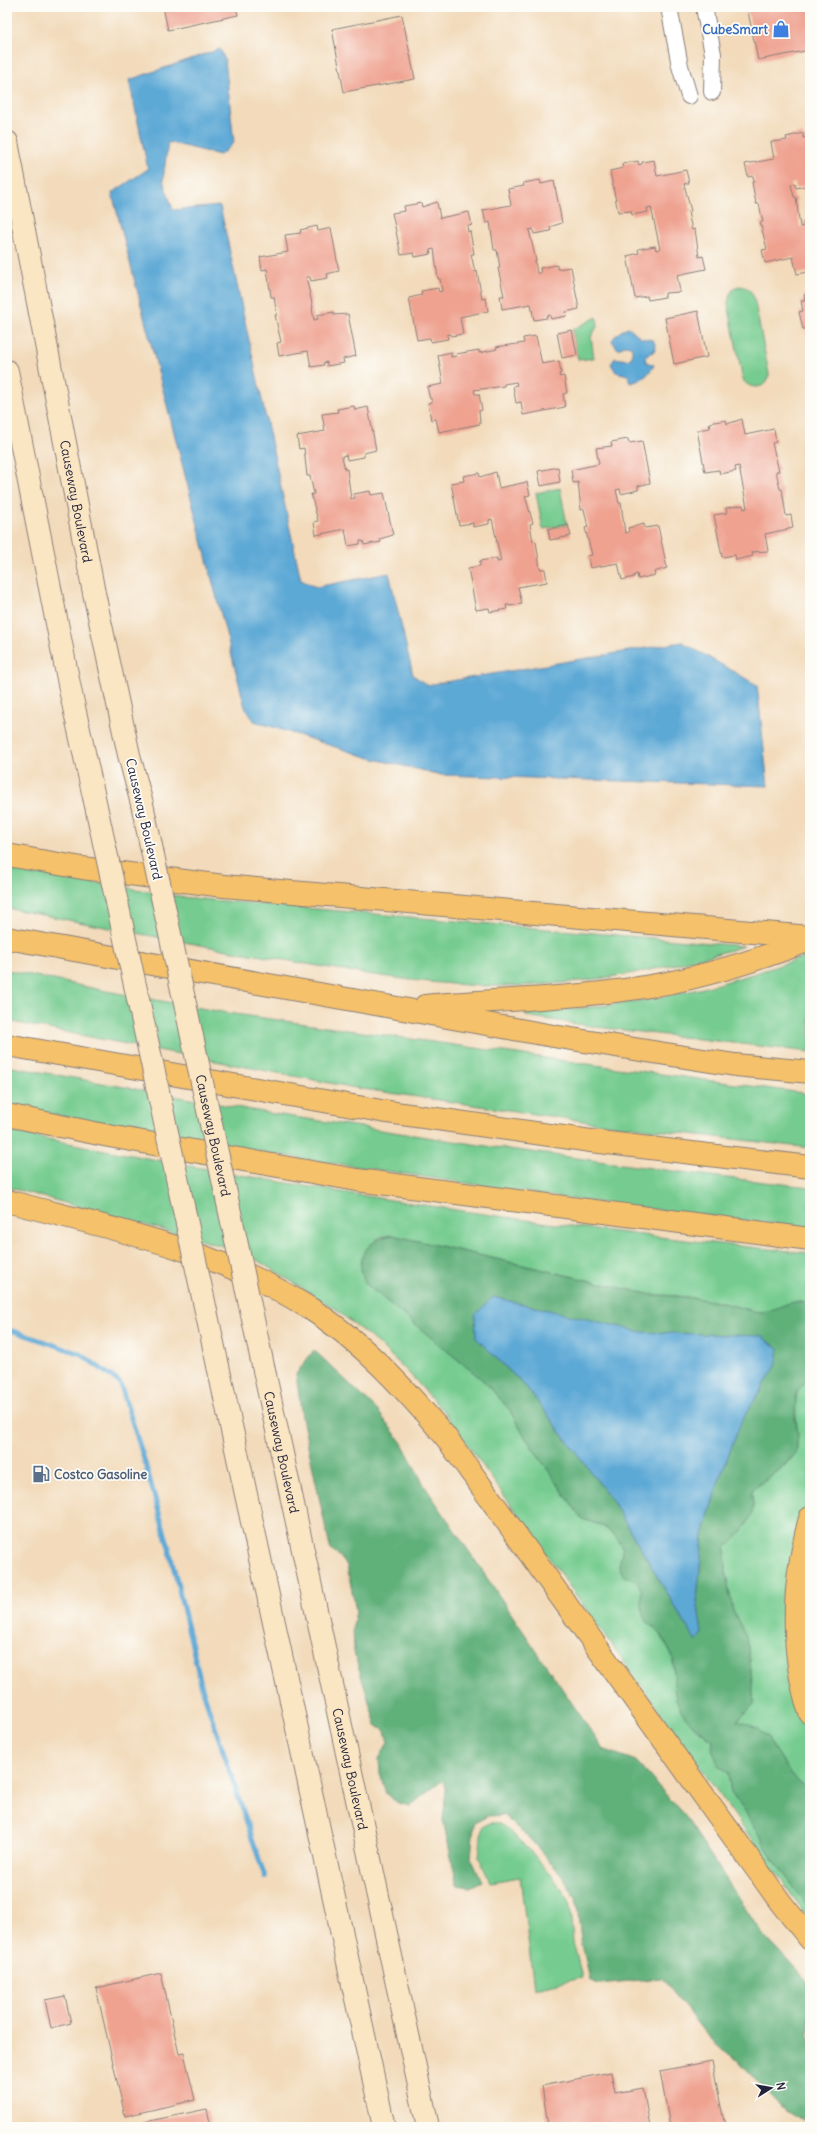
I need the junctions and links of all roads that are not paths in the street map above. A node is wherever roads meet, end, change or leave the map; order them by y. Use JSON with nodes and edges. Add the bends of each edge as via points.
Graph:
{"nodes":[{"id":1,"x":669,"y":7,"type":"edge"},
{"id":2,"x":704,"y":7,"type":"edge"},
{"id":3,"x":712,"y":92,"type":"dead end"},
{"id":4,"x":690,"y":96,"type":"dead end"},
{"id":5,"x":7,"y":142,"type":"edge"},
{"id":6,"x":7,"y":371,"type":"edge"},
{"id":7,"x":7,"y":855,"type":"edge"},
{"id":8,"x":7,"y":938,"type":"edge"},
{"id":9,"x":810,"y":938,"type":"edge"},
{"id":10,"x":397,"y":1009,"type":"junction"},
{"id":11,"x":7,"y":1045,"type":"edge"},
{"id":12,"x":810,"y":1072,"type":"edge"},
{"id":13,"x":7,"y":1115,"type":"edge"},
{"id":14,"x":810,"y":1167,"type":"edge"},
{"id":15,"x":7,"y":1201,"type":"edge"},
{"id":16,"x":810,"y":1239,"type":"edge"},
{"id":17,"x":810,"y":1518,"type":"edge"},
{"id":18,"x":810,"y":1712,"type":"edge"},
{"id":19,"x":810,"y":1939,"type":"edge"},
{"id":20,"x":384,"y":2127,"type":"edge"},
{"id":21,"x":428,"y":2127,"type":"edge"}],
"edges":[{"from":1,"to":4,"type":"street","via":[[680,66]]},
{"from":2,"to":3,"type":"street","via":[[713,54]]},
{"from":5,"to":21,"type":"main road","name":"Causeway Boulevard","bridge":true,"via":[[94,593],[142,804]]},
{"from":6,"to":20,"type":"main road","bridge":true,"via":[[71,694]]},
{"from":7,"to":9,"type":"highway","via":[[82,868],[224,886]]},
{"from":8,"to":10,"type":"highway"},
{"from":9,"to":10,"type":"highway","via":[[737,966],[656,985],[577,996]]},
{"from":10,"to":12,"type":"highway","via":[[735,1065]]},
{"from":11,"to":14,"type":"highway","via":[[389,1112],[591,1141]]},
{"from":13,"to":16,"type":"highway","via":[[109,1136],[357,1180]]},
{"from":15,"to":19,"type":"highway","via":[[184,1250],[268,1284],[307,1306],[352,1340],[395,1379],[444,1436],[781,1903]]},
{"from":17,"to":18,"type":"highway","via":[[801,1552],[795,1619],[800,1674]]}]}
